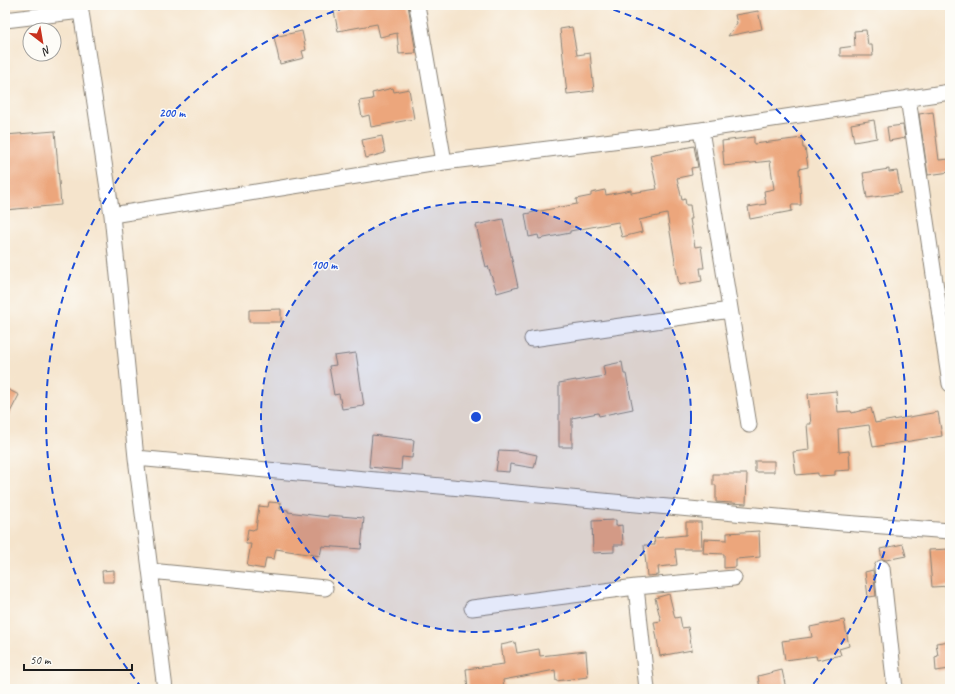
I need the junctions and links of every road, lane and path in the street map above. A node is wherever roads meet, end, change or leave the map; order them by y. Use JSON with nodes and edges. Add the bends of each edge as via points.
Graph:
{"nodes":[{"id":1,"x":417,"y":5,"type":"edge"},
{"id":2,"x":80,"y":8,"type":"edge"},
{"id":3,"x":5,"y":20,"type":"edge"},
{"id":4,"x":950,"y":92,"type":"edge"},
{"id":5,"x":908,"y":98,"type":"junction"},
{"id":6,"x":701,"y":130,"type":"junction"},
{"id":7,"x":444,"y":162,"type":"junction"},
{"id":8,"x":112,"y":215,"type":"junction"},
{"id":9,"x":730,"y":310,"type":"junction"},
{"id":10,"x":532,"y":339,"type":"dead end"},
{"id":11,"x":950,"y":384,"type":"edge"},
{"id":12,"x":749,"y":425,"type":"dead end"},
{"id":13,"x":136,"y":458,"type":"junction"},
{"id":14,"x":950,"y":531,"type":"edge"},
{"id":15,"x":882,"y":568,"type":"dead end"},
{"id":16,"x":150,"y":571,"type":"junction"},
{"id":17,"x":734,"y":578,"type":"dead end"},
{"id":18,"x":636,"y":587,"type":"junction"},
{"id":19,"x":325,"y":588,"type":"dead end"},
{"id":20,"x":472,"y":608,"type":"dead end"},
{"id":21,"x":165,"y":689,"type":"edge"},
{"id":22,"x":647,"y":689,"type":"edge"},
{"id":23,"x":895,"y":689,"type":"edge"}],
"edges":[{"from":1,"to":7,"type":"street"},
{"from":2,"to":3,"type":"street"},
{"from":2,"to":8,"type":"street"},
{"from":4,"to":5,"type":"street"},
{"from":5,"to":6,"type":"street"},
{"from":5,"to":11,"type":"street"},
{"from":6,"to":7,"type":"street"},
{"from":6,"to":9,"type":"street"},
{"from":7,"to":8,"type":"street"},
{"from":8,"to":13,"type":"street"},
{"from":9,"to":10,"type":"street"},
{"from":9,"to":12,"type":"street"},
{"from":13,"to":14,"type":"street"},
{"from":13,"to":16,"type":"street"},
{"from":15,"to":23,"type":"street"},
{"from":16,"to":19,"type":"street"},
{"from":16,"to":21,"type":"street"},
{"from":17,"to":18,"type":"street"},
{"from":18,"to":20,"type":"street"},
{"from":18,"to":22,"type":"street"}]}
